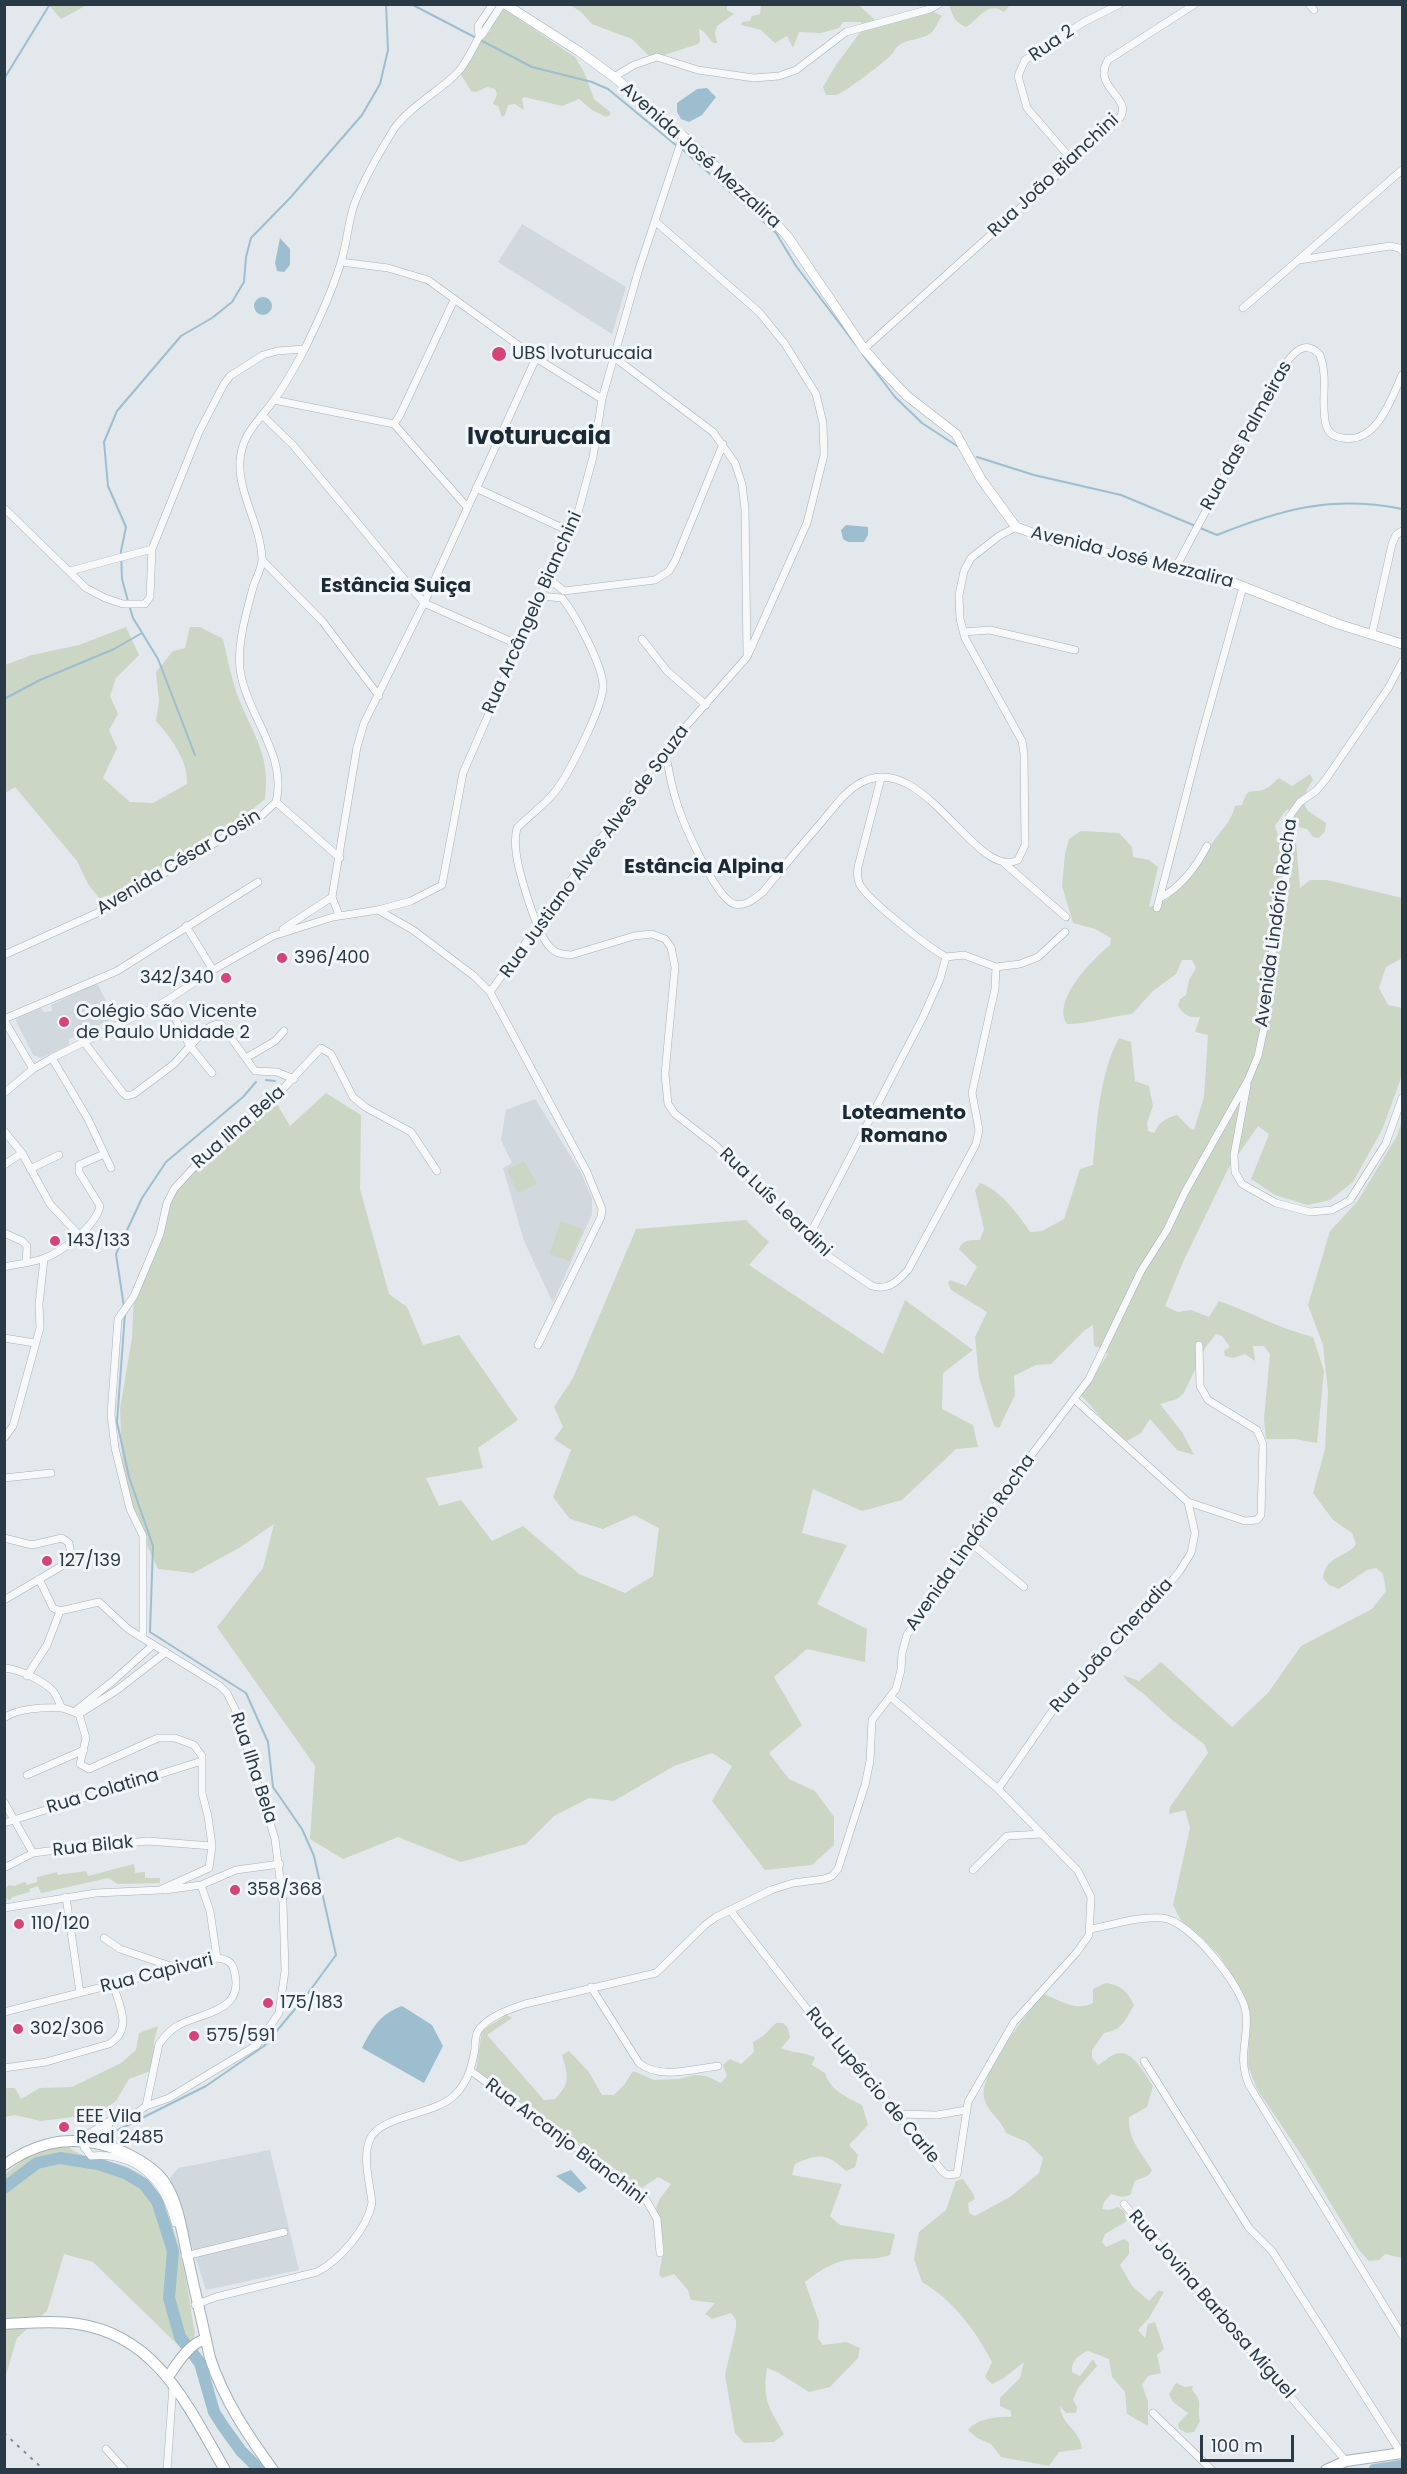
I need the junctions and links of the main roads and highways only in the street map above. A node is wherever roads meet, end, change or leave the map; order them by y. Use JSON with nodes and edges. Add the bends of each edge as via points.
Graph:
{"nodes":[{"id":1,"x":504,"y":4,"type":"edge"},
{"id":2,"x":1402,"y":644,"type":"edge"},
{"id":3,"x":4,"y":2165,"type":"edge"},
{"id":4,"x":4,"y":2324,"type":"edge"},
{"id":5,"x":201,"y":2341,"type":"junction"},
{"id":6,"x":170,"y":2380,"type":"junction"},
{"id":7,"x":1402,"y":2453,"type":"edge"},
{"id":8,"x":225,"y":2469,"type":"edge"},
{"id":9,"x":273,"y":2469,"type":"edge"},
{"id":10,"x":1326,"y":2469,"type":"edge"}],
"edges":[{"from":1,"to":2,"type":"main road","name":"Avenida José Mezzalira","via":[[614,77],[748,195],[788,237],[864,349],[907,396],[956,434],[981,479],[1016,527],[1054,541],[1243,587]]},
{"from":3,"to":5,"type":"main road","via":[[37,2145],[89,2137],[105,2140],[150,2168],[163,2181],[178,2214]]},
{"from":4,"to":6,"type":"main road","via":[[77,2323],[114,2333],[132,2343]]},
{"from":5,"to":6,"type":"main road","via":[[178,2362]]},
{"from":5,"to":9,"type":"main road","via":[[238,2420]]},
{"from":6,"to":8,"type":"main road"},
{"from":7,"to":10,"type":"main road","via":[[1346,2461]]}]}
